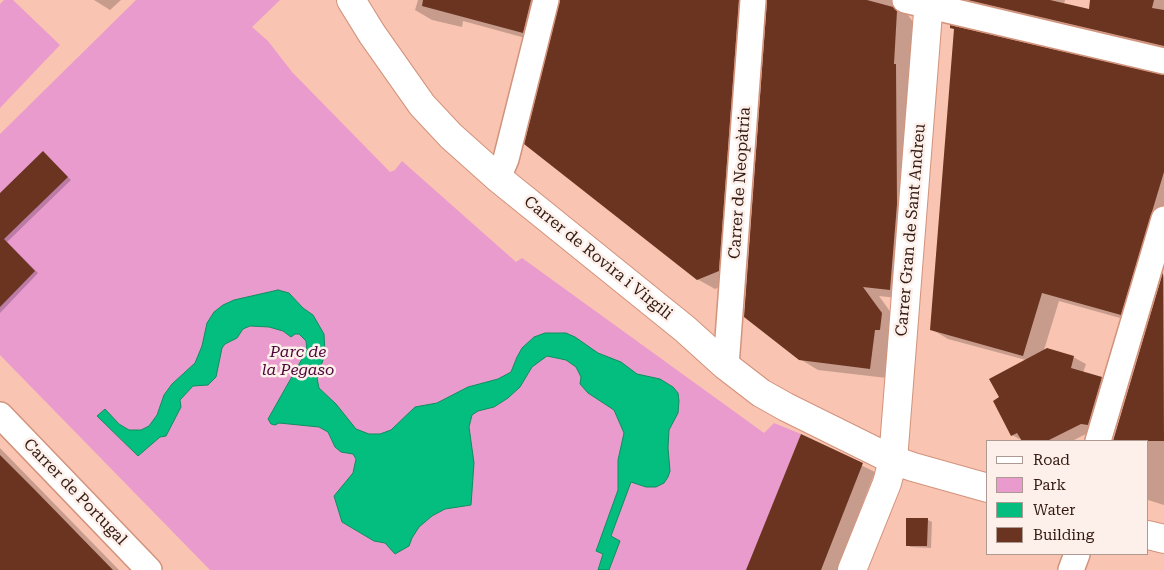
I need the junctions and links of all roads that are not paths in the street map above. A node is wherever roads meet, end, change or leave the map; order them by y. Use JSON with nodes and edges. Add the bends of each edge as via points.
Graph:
{"nodes":[{"id":1,"x":351,"y":0,"type":"edge"},
{"id":2,"x":546,"y":0,"type":"edge"},
{"id":3,"x":753,"y":0,"type":"edge"},
{"id":4,"x":921,"y":2,"type":"edge"},
{"id":5,"x":1164,"y":61,"type":"edge"},
{"id":6,"x":498,"y":178,"type":"junction"},
{"id":7,"x":1164,"y":219,"type":"edge"},
{"id":8,"x":726,"y":366,"type":"junction"},
{"id":9,"x":0,"y":415,"type":"edge"},
{"id":10,"x":1098,"y":440,"type":"edge"},
{"id":11,"x":893,"y":460,"type":"junction"},
{"id":12,"x":986,"y":487,"type":"edge"},
{"id":13,"x":1149,"y":534,"type":"edge"},
{"id":14,"x":1164,"y":539,"type":"edge"},
{"id":15,"x":1077,"y":555,"type":"edge"},
{"id":16,"x":149,"y":570,"type":"edge"},
{"id":17,"x":852,"y":570,"type":"edge"},
{"id":18,"x":1070,"y":570,"type":"edge"}],
"edges":[{"from":1,"to":6,"type":"main road","name":"Carrer de Rovira i Virgili","via":[[422,105]]},
{"from":2,"to":6,"type":"street","via":[[506,159]]},
{"from":3,"to":8,"type":"street","name":"Carrer de Neopàtria"},
{"from":4,"to":5,"type":"street"},
{"from":4,"to":11,"type":"main road","name":"Carrer Gran de Sant Andreu"},
{"from":6,"to":8,"type":"main road","name":"Carrer de Rovira i Virgili","via":[[685,328]]},
{"from":7,"to":10,"type":"street"},
{"from":8,"to":11,"type":"main road","name":"Carrer de Rovira i Virgili","via":[[760,393]]},
{"from":9,"to":16,"type":"street","name":"Carrer de Portugal"},
{"from":11,"to":12,"type":"main road","name":"Carrer de Rovira i Virgili"},
{"from":11,"to":17,"type":"main road","name":"Carrer Gran de Sant Andreu"},
{"from":13,"to":14,"type":"main road"},
{"from":15,"to":18,"type":"street"}]}
